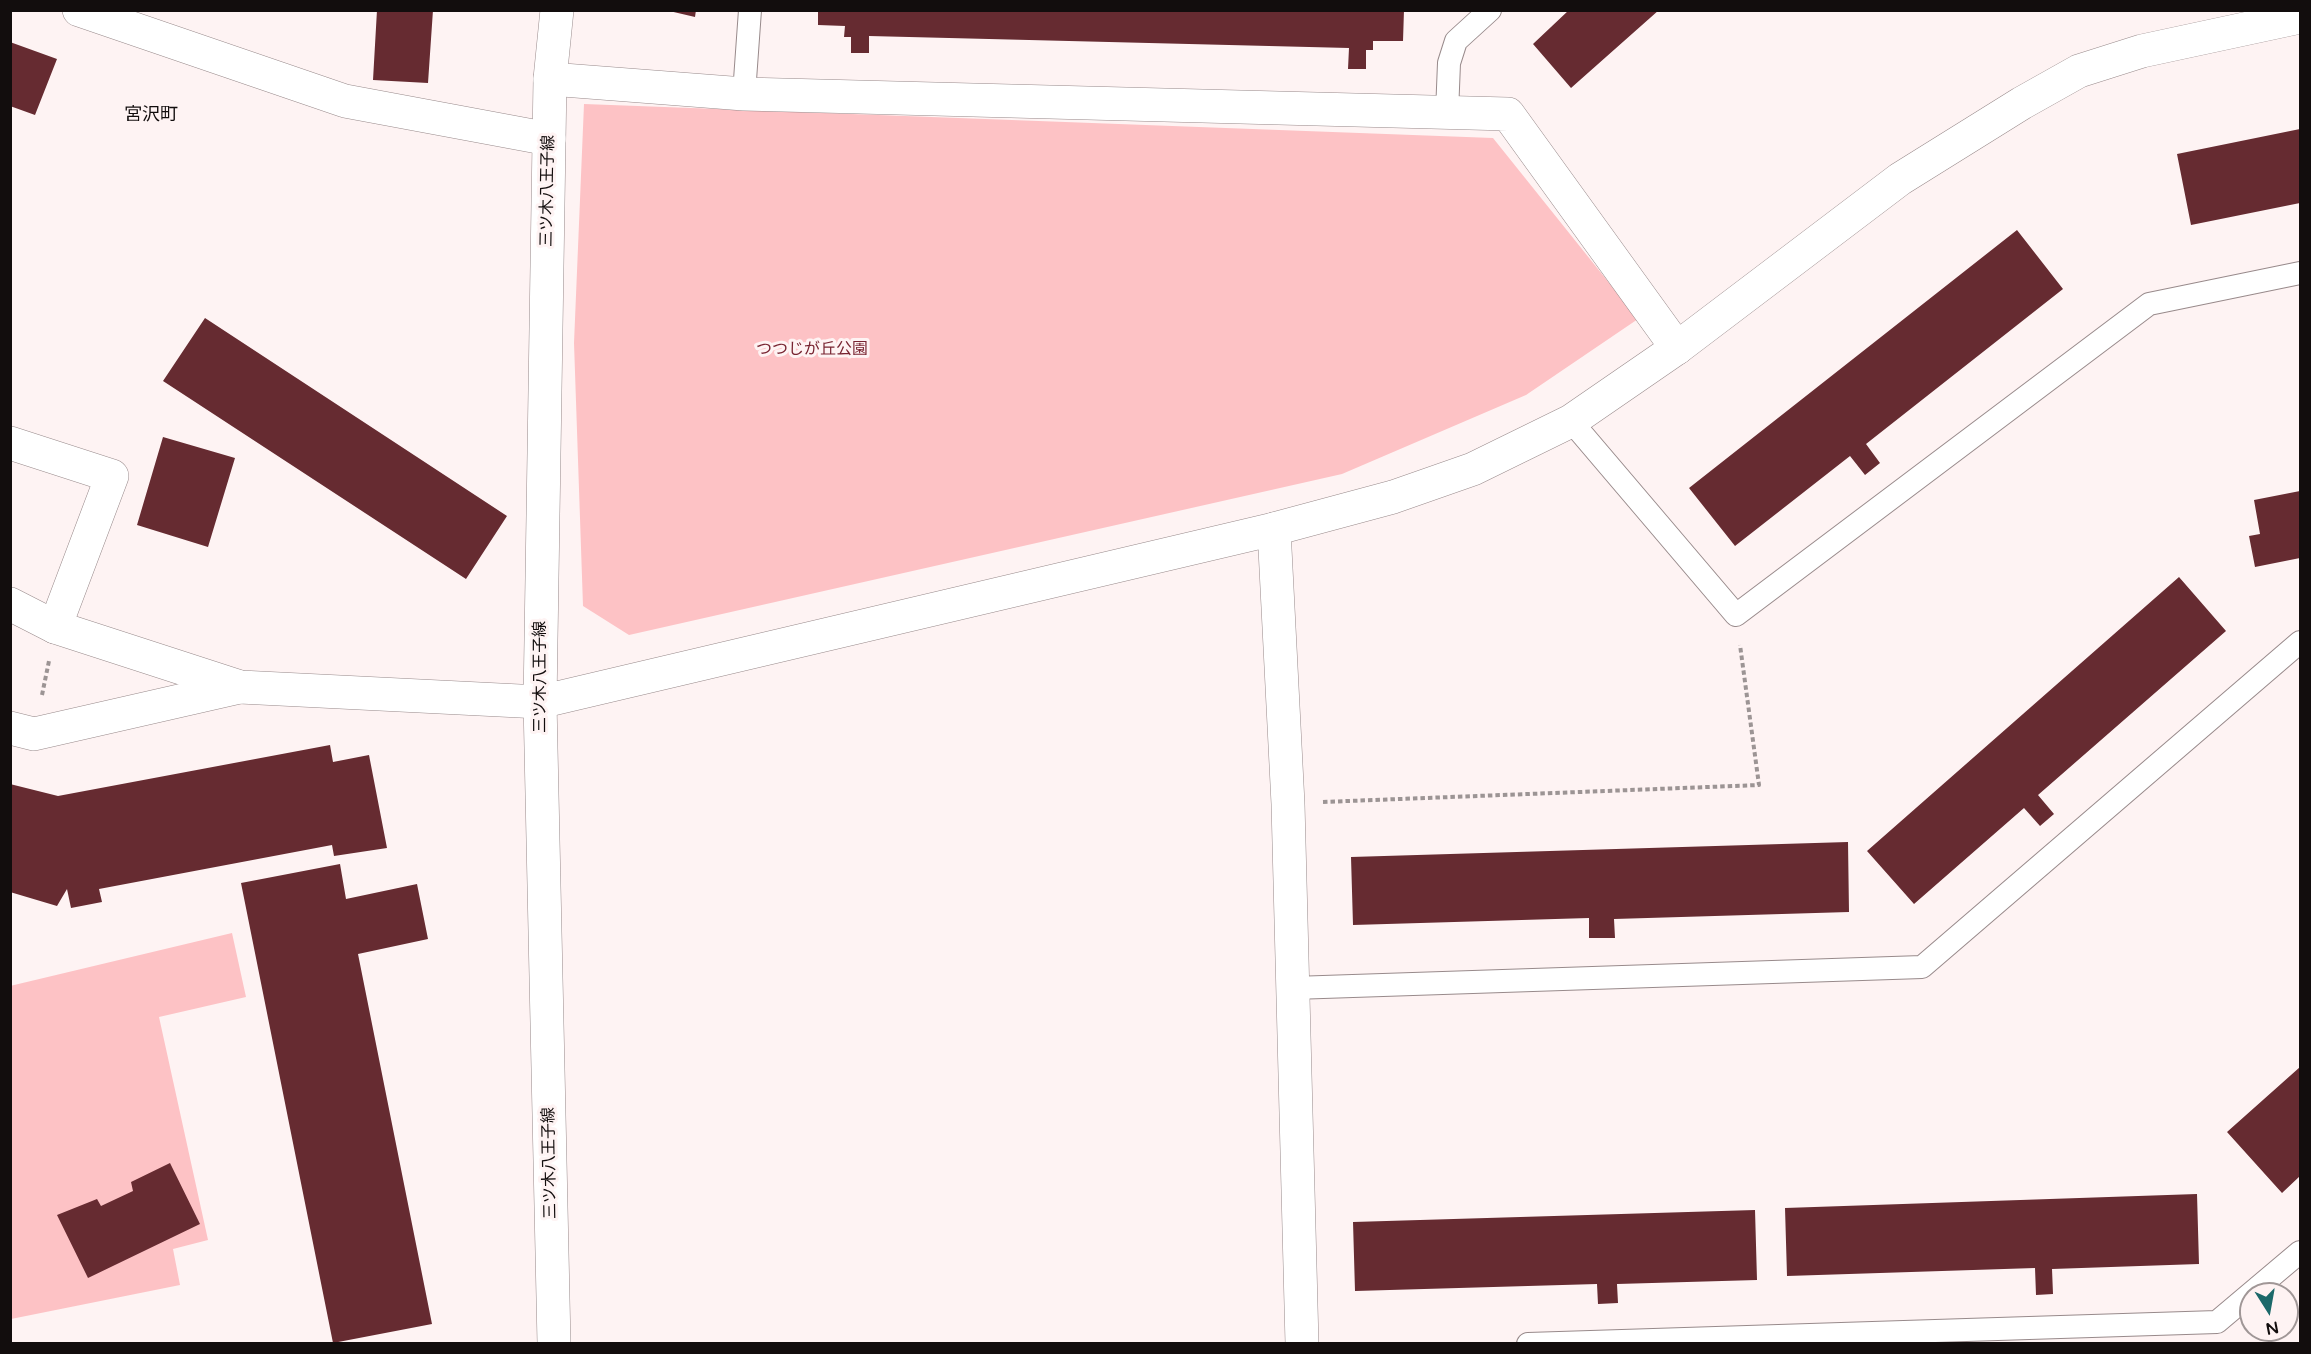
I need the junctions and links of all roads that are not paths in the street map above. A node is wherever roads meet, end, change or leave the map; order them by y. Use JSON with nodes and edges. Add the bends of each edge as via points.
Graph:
{"nodes":[{"id":1,"x":79,"y":10,"type":"edge"},
{"id":2,"x":557,"y":10,"type":"edge"},
{"id":3,"x":750,"y":10,"type":"edge"},
{"id":4,"x":1490,"y":10,"type":"edge"},
{"id":5,"x":2301,"y":16,"type":"edge"},
{"id":6,"x":550,"y":79,"type":"junction"},
{"id":7,"x":744,"y":94,"type":"junction"},
{"id":8,"x":1447,"y":112,"type":"junction"},
{"id":9,"x":549,"y":139,"type":"junction"},
{"id":10,"x":2301,"y":273,"type":"edge"},
{"id":11,"x":1677,"y":348,"type":"junction"},
{"id":12,"x":1571,"y":421,"type":"junction"},
{"id":13,"x":10,"y":443,"type":"edge"},
{"id":14,"x":1274,"y":529,"type":"junction"},
{"id":15,"x":10,"y":604,"type":"edge"},
{"id":16,"x":55,"y":627,"type":"junction"},
{"id":17,"x":2301,"y":642,"type":"edge"},
{"id":18,"x":240,"y":687,"type":"junction"},
{"id":19,"x":540,"y":702,"type":"junction"},
{"id":20,"x":22,"y":731,"type":"edge"},
{"id":21,"x":1293,"y":988,"type":"junction"},
{"id":22,"x":2301,"y":1251,"type":"edge"},
{"id":23,"x":554,"y":1344,"type":"edge"},
{"id":24,"x":1302,"y":1344,"type":"edge"},
{"id":25,"x":1528,"y":1344,"type":"edge"}],
"edges":[{"from":1,"to":9,"type":"street","via":[[345,100]]},
{"from":2,"to":6,"type":"street","name":"三ツ木八王子線"},
{"from":3,"to":7,"type":"lane"},
{"from":4,"to":8,"type":"lane","via":[[1456,41],[1449,63]]},
{"from":5,"to":11,"type":"street","via":[[2142,51],[2079,71],[1900,179]]},
{"from":6,"to":7,"type":"street"},
{"from":6,"to":9,"type":"street","name":"三ツ木八王子線"},
{"from":7,"to":8,"type":"street"},
{"from":8,"to":11,"type":"street","via":[[1509,114]]},
{"from":9,"to":19,"type":"street","name":"三ツ木八王子線"},
{"from":10,"to":12,"type":"lane","via":[[2149,304],[1736,615]]},
{"from":11,"to":12,"type":"street"},
{"from":12,"to":14,"type":"street","via":[[1473,469],[1393,497]]},
{"from":13,"to":16,"type":"street","via":[[112,476]]},
{"from":14,"to":19,"type":"street"},
{"from":14,"to":21,"type":"street"},
{"from":15,"to":16,"type":"street"},
{"from":16,"to":18,"type":"street"},
{"from":17,"to":21,"type":"lane","via":[[1922,967]]},
{"from":18,"to":19,"type":"street"},
{"from":18,"to":20,"type":"street"},
{"from":19,"to":23,"type":"street","name":"三ツ木八王子線"},
{"from":21,"to":24,"type":"street"},
{"from":22,"to":25,"type":"lane","via":[[2217,1322]]}]}
